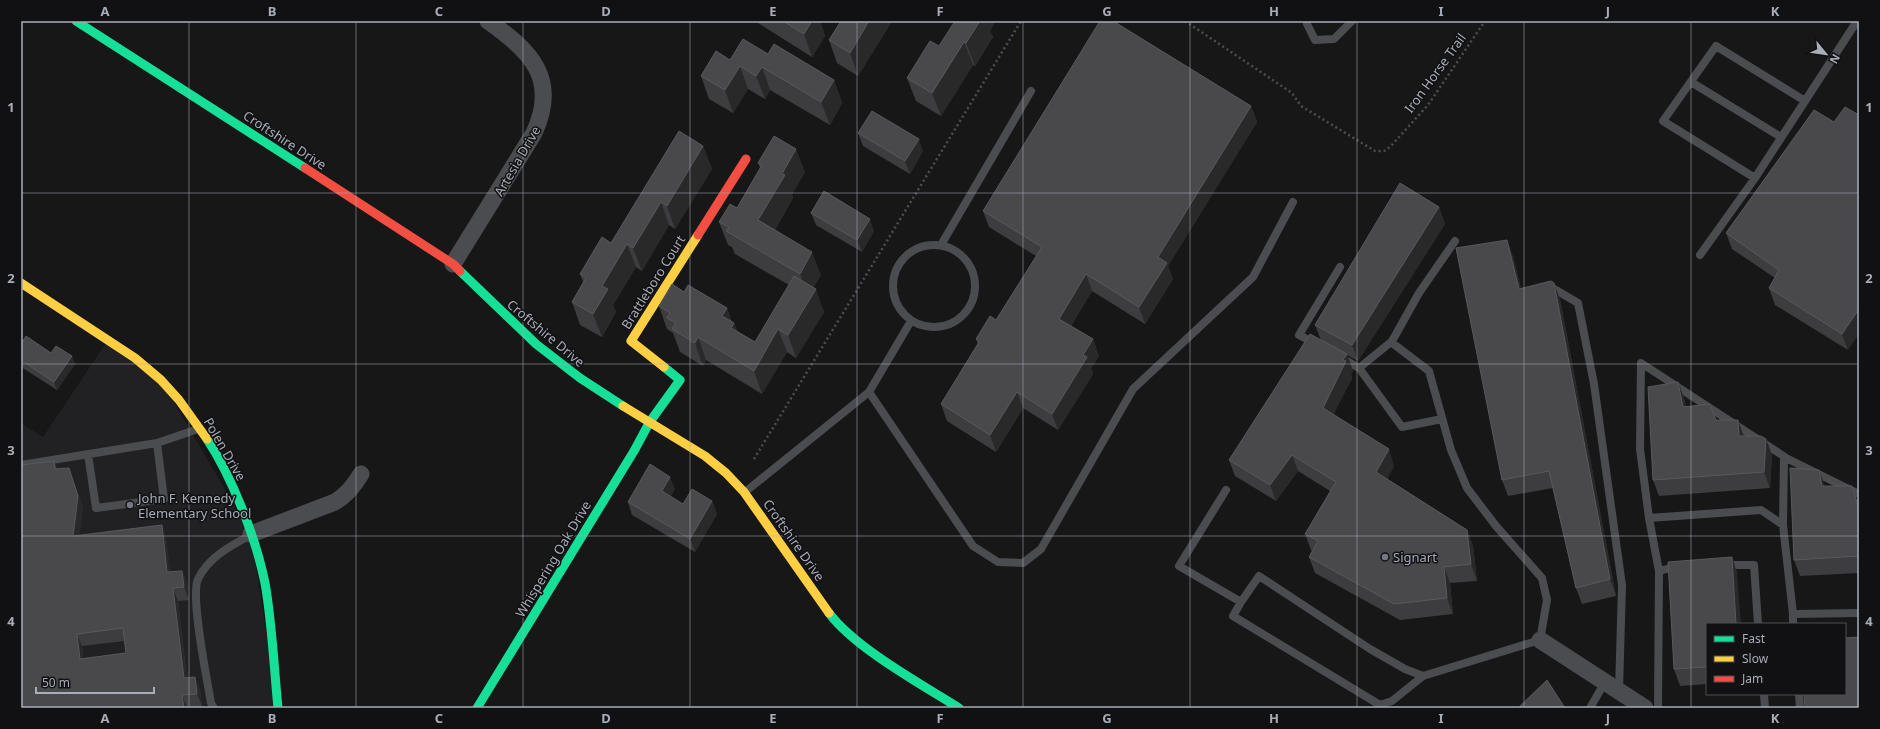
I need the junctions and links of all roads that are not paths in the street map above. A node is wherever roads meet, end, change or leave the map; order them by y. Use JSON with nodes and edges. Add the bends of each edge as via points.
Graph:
{"nodes":[{"id":1,"x":76,"y":21,"type":"edge"},
{"id":2,"x":488,"y":21,"type":"edge"},
{"id":3,"x":1307,"y":21,"type":"edge"},
{"id":4,"x":1352,"y":21,"type":"edge"},
{"id":5,"x":1857,"y":21,"type":"edge"},
{"id":6,"x":1691,"y":82,"type":"junction"},
{"id":7,"x":1031,"y":91,"type":"dead end"},
{"id":8,"x":1805,"y":101,"type":"junction"},
{"id":9,"x":1781,"y":137,"type":"junction"},
{"id":10,"x":746,"y":159,"type":"dead end"},
{"id":11,"x":1755,"y":178,"type":"junction"},
{"id":12,"x":1293,"y":202,"type":"dead end"},
{"id":13,"x":1455,"y":241,"type":"dead end"},
{"id":14,"x":941,"y":245,"type":"junction"},
{"id":15,"x":1700,"y":255,"type":"dead end"},
{"id":16,"x":453,"y":264,"type":"junction"},
{"id":17,"x":1340,"y":267,"type":"dead end"},
{"id":18,"x":21,"y":283,"type":"edge"},
{"id":19,"x":1546,"y":285,"type":"edge"},
{"id":20,"x":911,"y":321,"type":"junction"},
{"id":21,"x":1391,"y":342,"type":"junction"},
{"id":22,"x":1359,"y":368,"type":"junction"},
{"id":23,"x":869,"y":392,"type":"junction"},
{"id":24,"x":1442,"y":419,"type":"junction"},
{"id":25,"x":649,"y":423,"type":"junction"},
{"id":26,"x":200,"y":429,"type":"junction"},
{"id":27,"x":157,"y":443,"type":"junction"},
{"id":28,"x":88,"y":454,"type":"junction"},
{"id":29,"x":1785,"y":457,"type":"junction"},
{"id":30,"x":21,"y":465,"type":"edge"},
{"id":31,"x":361,"y":474,"type":"dead end"},
{"id":32,"x":1226,"y":490,"type":"dead end"},
{"id":33,"x":744,"y":492,"type":"junction"},
{"id":34,"x":1859,"y":494,"type":"edge"},
{"id":35,"x":1649,"y":518,"type":"junction"},
{"id":36,"x":1783,"y":525,"type":"junction"},
{"id":37,"x":251,"y":534,"type":"junction"},
{"id":38,"x":1716,"y":565,"type":"edge"},
{"id":39,"x":1686,"y":566,"type":"edge"},
{"id":40,"x":1659,"y":571,"type":"junction"},
{"id":41,"x":1242,"y":602,"type":"junction"},
{"id":42,"x":1859,"y":613,"type":"edge"},
{"id":43,"x":1793,"y":614,"type":"junction"},
{"id":44,"x":1758,"y":623,"type":"edge"},
{"id":45,"x":1793,"y":623,"type":"edge"},
{"id":46,"x":1540,"y":640,"type":"junction"},
{"id":47,"x":1423,"y":676,"type":"junction"},
{"id":48,"x":1605,"y":682,"type":"junction"},
{"id":49,"x":1764,"y":695,"type":"edge"},
{"id":50,"x":1799,"y":695,"type":"edge"},
{"id":51,"x":1632,"y":702,"type":"edge"},
{"id":52,"x":214,"y":708,"type":"edge"},
{"id":53,"x":278,"y":708,"type":"edge"},
{"id":54,"x":477,"y":708,"type":"edge"},
{"id":55,"x":959,"y":708,"type":"edge"},
{"id":56,"x":1590,"y":708,"type":"edge"},
{"id":57,"x":1658,"y":708,"type":"edge"},
{"id":58,"x":1765,"y":708,"type":"edge"},
{"id":59,"x":1800,"y":708,"type":"edge"}],
"edges":[{"from":1,"to":16,"type":"street","name":"Croftshire Drive"},
{"from":2,"to":16,"type":"street","name":"Artesia Drive","via":[[512,38],[530,56],[540,78],[543,102],[534,133]]},
{"from":3,"to":4,"type":"lane","via":[[1315,40],[1334,39]]},
{"from":5,"to":8,"type":"lane"},
{"from":6,"to":8,"type":"lane","via":[[1716,46]]},
{"from":6,"to":9,"type":"lane"},
{"from":6,"to":11,"type":"lane","via":[[1663,121]]},
{"from":7,"to":14,"type":"lane"},
{"from":8,"to":9,"type":"lane"},
{"from":9,"to":11,"type":"lane"},
{"from":10,"to":25,"type":"street","name":"Brattleboro Court","via":[[631,341],[680,380]]},
{"from":11,"to":15,"type":"lane"},
{"from":12,"to":23,"type":"lane","via":[[1253,277],[1133,389],[1041,549],[1023,563],[998,562],[973,546]]},
{"from":13,"to":21,"type":"lane","via":[[1419,293]]},
{"from":14,"to":20,"type":"lane","via":[[927,245],[914,250],[903,259],[895,271],[892,285],[895,299],[901,311]]},
{"from":14,"to":20,"type":"lane","via":[[954,250],[964,258],[971,269],[974,288],[969,307],[961,317],[937,327]]},
{"from":16,"to":25,"type":"street","name":"Croftshire Drive","via":[[536,344],[580,378]]},
{"from":17,"to":22,"type":"lane","via":[[1299,335]]},
{"from":18,"to":26,"type":"street","name":"Polen Drive","via":[[135,358],[162,380]]},
{"from":19,"to":51,"type":"lane","via":[[1578,303],[1594,384],[1622,585]]},
{"from":20,"to":23,"type":"lane"},
{"from":21,"to":22,"type":"lane"},
{"from":21,"to":24,"type":"lane","via":[[1429,371]]},
{"from":22,"to":24,"type":"lane","via":[[1402,427]]},
{"from":23,"to":33,"type":"lane"},
{"from":24,"to":46,"type":"lane","via":[[1451,450],[1467,488],[1542,578],[1547,600]]},
{"from":25,"to":33,"type":"street","name":"Croftshire Drive","via":[[705,456]]},
{"from":25,"to":54,"type":"street","name":"Whispering Oak Drive"},
{"from":26,"to":27,"type":"lane"},
{"from":26,"to":37,"type":"street","name":"Polen Drive","via":[[228,476]]},
{"from":27,"to":28,"type":"lane"},
{"from":27,"to":28,"type":"lane","via":[[164,499],[96,508]]},
{"from":28,"to":30,"type":"lane"},
{"from":29,"to":34,"type":"lane"},
{"from":29,"to":35,"type":"lane","via":[[1640,363],[1640,449]]},
{"from":29,"to":36,"type":"lane"},
{"from":31,"to":37,"type":"street","via":[[344,497],[335,502]]},
{"from":32,"to":41,"type":"lane","via":[[1179,566]]},
{"from":33,"to":55,"type":"street","name":"Croftshire Drive","via":[[831,615],[868,649]]},
{"from":35,"to":36,"type":"lane","via":[[1761,510]]},
{"from":35,"to":40,"type":"lane"},
{"from":36,"to":43,"type":"lane"},
{"from":37,"to":52,"type":"lane","via":[[226,548],[209,563],[198,579],[195,598],[211,703]]},
{"from":37,"to":53,"type":"street","name":"Polen Drive","via":[[265,585]]},
{"from":38,"to":44,"type":"lane","via":[[1754,565]]},
{"from":39,"to":40,"type":"lane"},
{"from":40,"to":57,"type":"lane"},
{"from":41,"to":47,"type":"lane","via":[[1259,576],[1370,648],[1405,669]]},
{"from":41,"to":47,"type":"lane","via":[[1233,616],[1380,705],[1392,701]]},
{"from":42,"to":43,"type":"lane"},
{"from":43,"to":45,"type":"lane"},
{"from":46,"to":47,"type":"lane"},
{"from":46,"to":48,"type":"street"},
{"from":48,"to":51,"type":"street"},
{"from":48,"to":56,"type":"lane"},
{"from":49,"to":58,"type":"lane"},
{"from":50,"to":59,"type":"lane"}]}
